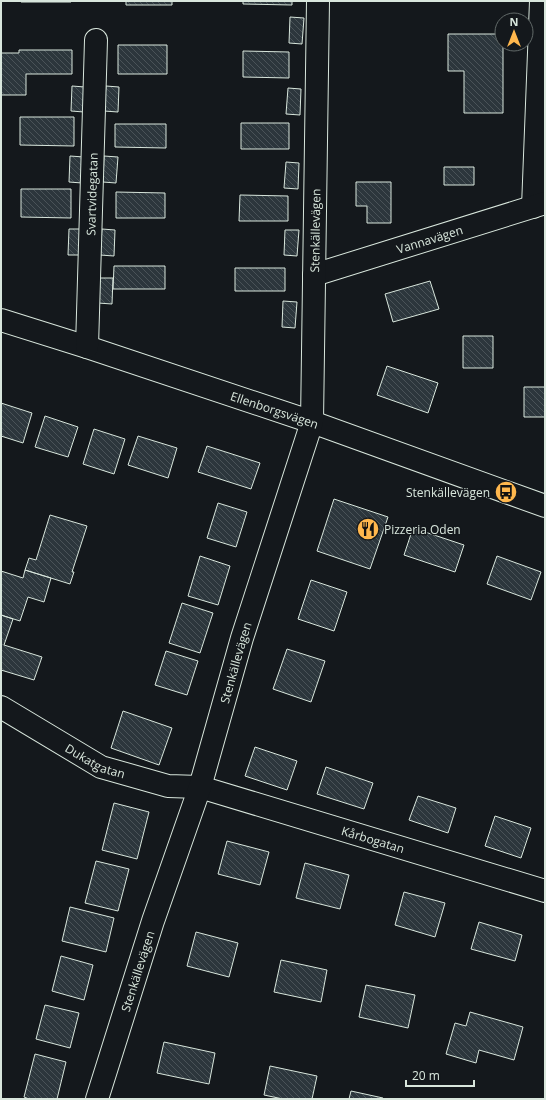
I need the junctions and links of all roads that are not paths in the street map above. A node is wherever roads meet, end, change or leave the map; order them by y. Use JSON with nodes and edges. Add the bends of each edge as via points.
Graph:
{"nodes":[{"id":1,"x":318,"y":1,"type":"edge"},
{"id":2,"x":541,"y":1,"type":"edge"},
{"id":3,"x":96,"y":40,"type":"dead end"},
{"id":4,"x":539,"y":205,"type":"edge"},
{"id":5,"x":314,"y":275,"type":"junction"},
{"id":6,"x":1,"y":320,"type":"edge"},
{"id":7,"x":87,"y":347,"type":"junction"},
{"id":8,"x":312,"y":422,"type":"junction"},
{"id":9,"x":545,"y":506,"type":"edge"},
{"id":10,"x":1,"y":707,"type":"edge"},
{"id":11,"x":200,"y":787,"type":"junction"},
{"id":12,"x":545,"y":891,"type":"edge"},
{"id":13,"x":97,"y":1099,"type":"edge"}],
"edges":[{"from":1,"to":5,"type":"street","name":"Stenkällevägen"},
{"from":2,"to":4,"type":"street"},
{"from":3,"to":7,"type":"street","name":"Svartvidegatan"},
{"from":4,"to":5,"type":"street","name":"Vannavägen"},
{"from":5,"to":8,"type":"street","name":"Stenkällevägen"},
{"from":6,"to":7,"type":"street","name":"Ellenborgsvägen"},
{"from":7,"to":8,"type":"street","name":"Ellenborgsvägen"},
{"from":8,"to":9,"type":"street","name":"Ellenborgsvägen"},
{"from":8,"to":11,"type":"street","name":"Stenkällevägen","via":[[242,638]]},
{"from":10,"to":11,"type":"street","name":"Dukatgatan","via":[[101,767],[168,786]]},
{"from":11,"to":12,"type":"street","name":"Kårbogatan"},
{"from":11,"to":13,"type":"street","name":"Stenkällevägen","via":[[153,921]]}]}
